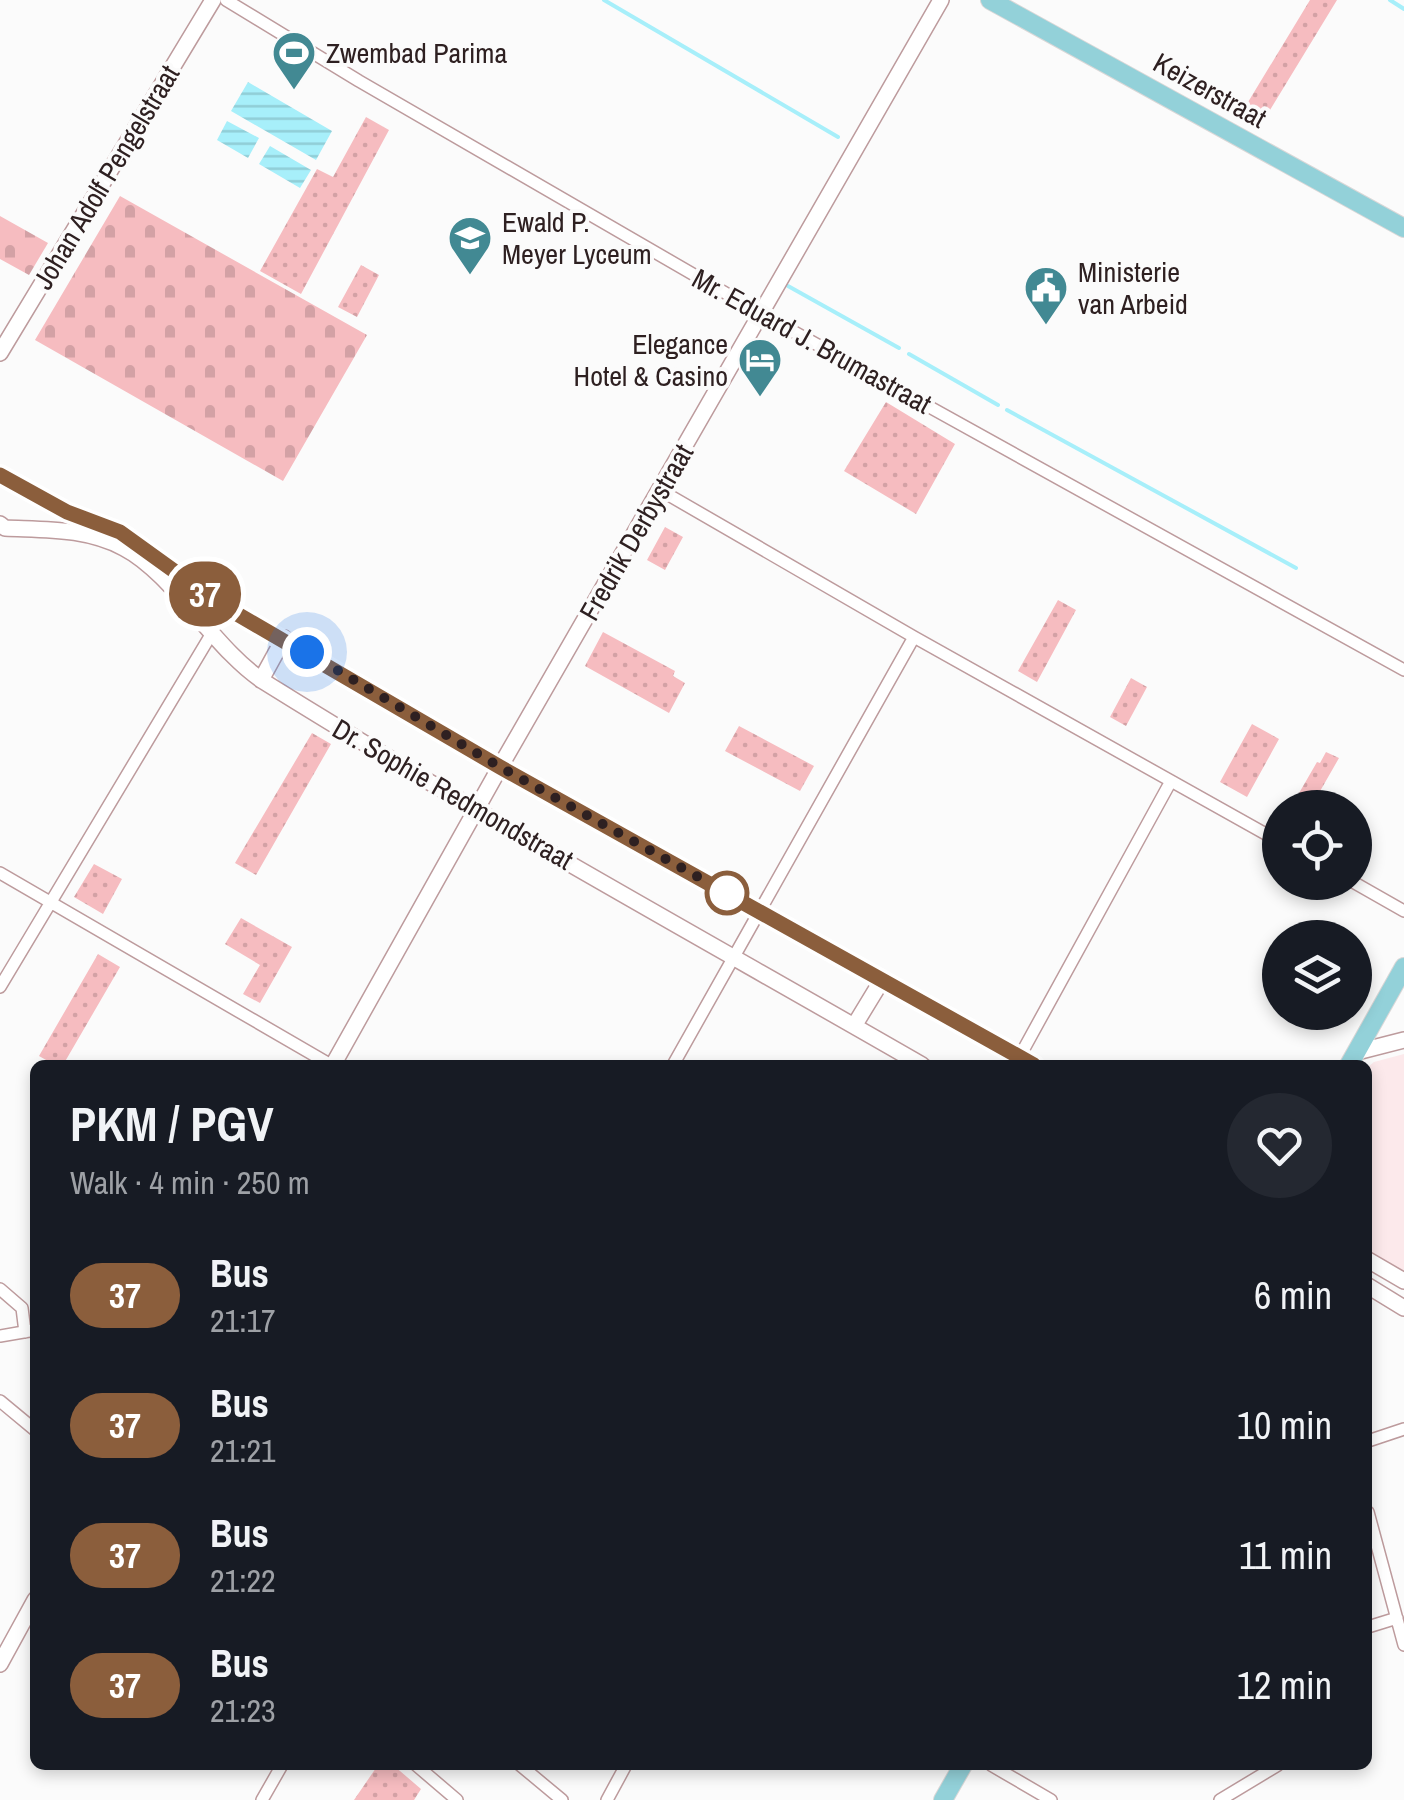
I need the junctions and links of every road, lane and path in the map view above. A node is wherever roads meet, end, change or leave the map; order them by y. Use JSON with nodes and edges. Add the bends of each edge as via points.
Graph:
{"nodes":[{"id":1,"x":213,"y":0,"type":"edge"},
{"id":2,"x":226,"y":0,"type":"edge"},
{"id":3,"x":941,"y":0,"type":"edge"},
{"id":4,"x":990,"y":0,"type":"edge"},
{"id":5,"x":1404,"y":228,"type":"edge"},
{"id":6,"x":760,"y":313,"type":"junction"},
{"id":7,"x":0,"y":353,"type":"edge"},
{"id":8,"x":0,"y":475,"type":"edge"},
{"id":9,"x":660,"y":490,"type":"junction"},
{"id":10,"x":0,"y":524,"type":"edge"},
{"id":11,"x":172,"y":580,"type":"junction"},
{"id":12,"x":212,"y":633,"type":"junction"},
{"id":13,"x":914,"y":637,"type":"junction"},
{"id":14,"x":284,"y":638,"type":"junction"},
{"id":15,"x":1404,"y":670,"type":"edge"},
{"id":16,"x":261,"y":680,"type":"junction"},
{"id":17,"x":500,"y":767,"type":"junction"},
{"id":18,"x":1171,"y":781,"type":"junction"},
{"id":19,"x":476,"y":809,"type":"junction"},
{"id":20,"x":1262,"y":832,"type":"edge"},
{"id":21,"x":0,"y":874,"type":"edge"},
{"id":22,"x":1372,"y":892,"type":"edge"},
{"id":23,"x":51,"y":902,"type":"junction"},
{"id":24,"x":759,"y":911,"type":"junction"},
{"id":25,"x":1404,"y":911,"type":"edge"},
{"id":26,"x":734,"y":956,"type":"junction"},
{"id":27,"x":1404,"y":967,"type":"edge"},
{"id":28,"x":882,"y":980,"type":"junction"},
{"id":29,"x":0,"y":987,"type":"edge"},
{"id":30,"x":854,"y":1026,"type":"junction"},
{"id":31,"x":1404,"y":1040,"type":"edge"},
{"id":32,"x":1353,"y":1058,"type":"edge"},
{"id":33,"x":323,"y":1060,"type":"edge"},
{"id":34,"x":335,"y":1060,"type":"edge"},
{"id":35,"x":676,"y":1060,"type":"edge"},
{"id":36,"x":913,"y":1060,"type":"edge"},
{"id":37,"x":1020,"y":1060,"type":"edge"},
{"id":38,"x":1024,"y":1060,"type":"edge"},
{"id":39,"x":1372,"y":1262,"type":"edge"},
{"id":40,"x":1404,"y":1281,"type":"edge"},
{"id":41,"x":1372,"y":1288,"type":"edge"},
{"id":42,"x":0,"y":1289,"type":"edge"},
{"id":43,"x":1404,"y":1308,"type":"edge"},
{"id":44,"x":30,"y":1331,"type":"edge"},
{"id":45,"x":0,"y":1336,"type":"edge"},
{"id":46,"x":0,"y":1401,"type":"edge"},
{"id":47,"x":30,"y":1426,"type":"edge"},
{"id":48,"x":1404,"y":1430,"type":"edge"},
{"id":49,"x":1372,"y":1439,"type":"edge"},
{"id":50,"x":1372,"y":1527,"type":"edge"},
{"id":51,"x":30,"y":1609,"type":"edge"},
{"id":52,"x":1396,"y":1618,"type":"junction"},
{"id":53,"x":1372,"y":1626,"type":"edge"},
{"id":54,"x":1404,"y":1646,"type":"edge"},
{"id":55,"x":0,"y":1664,"type":"edge"},
{"id":56,"x":279,"y":1770,"type":"edge"},
{"id":57,"x":422,"y":1770,"type":"edge"},
{"id":58,"x":526,"y":1770,"type":"edge"},
{"id":59,"x":623,"y":1770,"type":"edge"},
{"id":60,"x":960,"y":1770,"type":"edge"},
{"id":61,"x":1000,"y":1770,"type":"edge"},
{"id":62,"x":1270,"y":1770,"type":"edge"},
{"id":63,"x":262,"y":1800,"type":"edge"},
{"id":64,"x":457,"y":1800,"type":"edge"},
{"id":65,"x":562,"y":1800,"type":"edge"},
{"id":66,"x":607,"y":1800,"type":"edge"},
{"id":67,"x":943,"y":1800,"type":"edge"},
{"id":68,"x":1052,"y":1800,"type":"edge"},
{"id":69,"x":1220,"y":1800,"type":"edge"}],
"edges":[{"from":1,"to":7,"type":"street","name":"Johan Adolf Pengelstraat"},
{"from":2,"to":6,"type":"street","name":"Mr. Eduard J. Brumastraat"},
{"from":3,"to":6,"type":"street","name":"Fredrik Derbystraat"},
{"from":4,"to":5,"type":"main road","name":"Keizerstraat"},
{"from":6,"to":9,"type":"street","name":"Fredrik Derbystraat"},
{"from":6,"to":15,"type":"street","name":"Mr. Eduard J. Brumastraat"},
{"from":8,"to":11,"type":"street","name":"Dr. Sophie Redmondstraat","via":[[120,532]]},
{"from":9,"to":13,"type":"street"},
{"from":9,"to":17,"type":"street","name":"Fredrik Derbystraat"},
{"from":10,"to":11,"type":"street","name":"Dr. Sophie Redmondstraat","via":[[84,532],[126,548]]},
{"from":11,"to":12,"type":"street","name":"Dr. Sophie Redmondstraat"},
{"from":11,"to":14,"type":"street","name":"Dr. Sophie Redmondstraat"},
{"from":12,"to":16,"type":"street","name":"Dr. Sophie Redmondstraat"},
{"from":12,"to":23,"type":"street"},
{"from":13,"to":18,"type":"street"},
{"from":13,"to":24,"type":"street"},
{"from":14,"to":16,"type":"street"},
{"from":14,"to":17,"type":"street","name":"Dr. Sophie Redmondstraat"},
{"from":16,"to":19,"type":"street","name":"Dr. Sophie Redmondstraat"},
{"from":17,"to":19,"type":"street","name":"Fredrik Derbystraat"},
{"from":17,"to":24,"type":"street","name":"Dr. Sophie Redmondstraat"},
{"from":18,"to":20,"type":"street"},
{"from":18,"to":38,"type":"street"},
{"from":19,"to":26,"type":"street","name":"Dr. Sophie Redmondstraat"},
{"from":19,"to":34,"type":"street","name":"Fredrik Derbystraat"},
{"from":21,"to":23,"type":"street"},
{"from":22,"to":25,"type":"street"},
{"from":23,"to":29,"type":"street"},
{"from":23,"to":33,"type":"street"},
{"from":24,"to":26,"type":"street"},
{"from":24,"to":28,"type":"street","name":"Dr. Sophie Redmondstraat"},
{"from":26,"to":30,"type":"street","name":"Dr. Sophie Redmondstraat"},
{"from":26,"to":35,"type":"street"},
{"from":27,"to":32,"type":"main road"},
{"from":28,"to":30,"type":"street"},
{"from":28,"to":37,"type":"street","name":"Dr. Sophie Redmondstraat"},
{"from":30,"to":36,"type":"street","name":"Dr. Sophie Redmondstraat"},
{"from":31,"to":32,"type":"street"},
{"from":39,"to":40,"type":"street"},
{"from":41,"to":43,"type":"street"},
{"from":42,"to":44,"type":"street","via":[[22,1308]]},
{"from":44,"to":45,"type":"street"},
{"from":46,"to":47,"type":"street"},
{"from":48,"to":49,"type":"street"},
{"from":50,"to":52,"type":"street"},
{"from":51,"to":55,"type":"street"},
{"from":52,"to":53,"type":"street"},
{"from":52,"to":54,"type":"street"},
{"from":56,"to":63,"type":"street"},
{"from":57,"to":64,"type":"street"},
{"from":58,"to":65,"type":"street"},
{"from":59,"to":66,"type":"street"},
{"from":60,"to":67,"type":"main road"},
{"from":61,"to":68,"type":"street"},
{"from":62,"to":69,"type":"street"}]}
